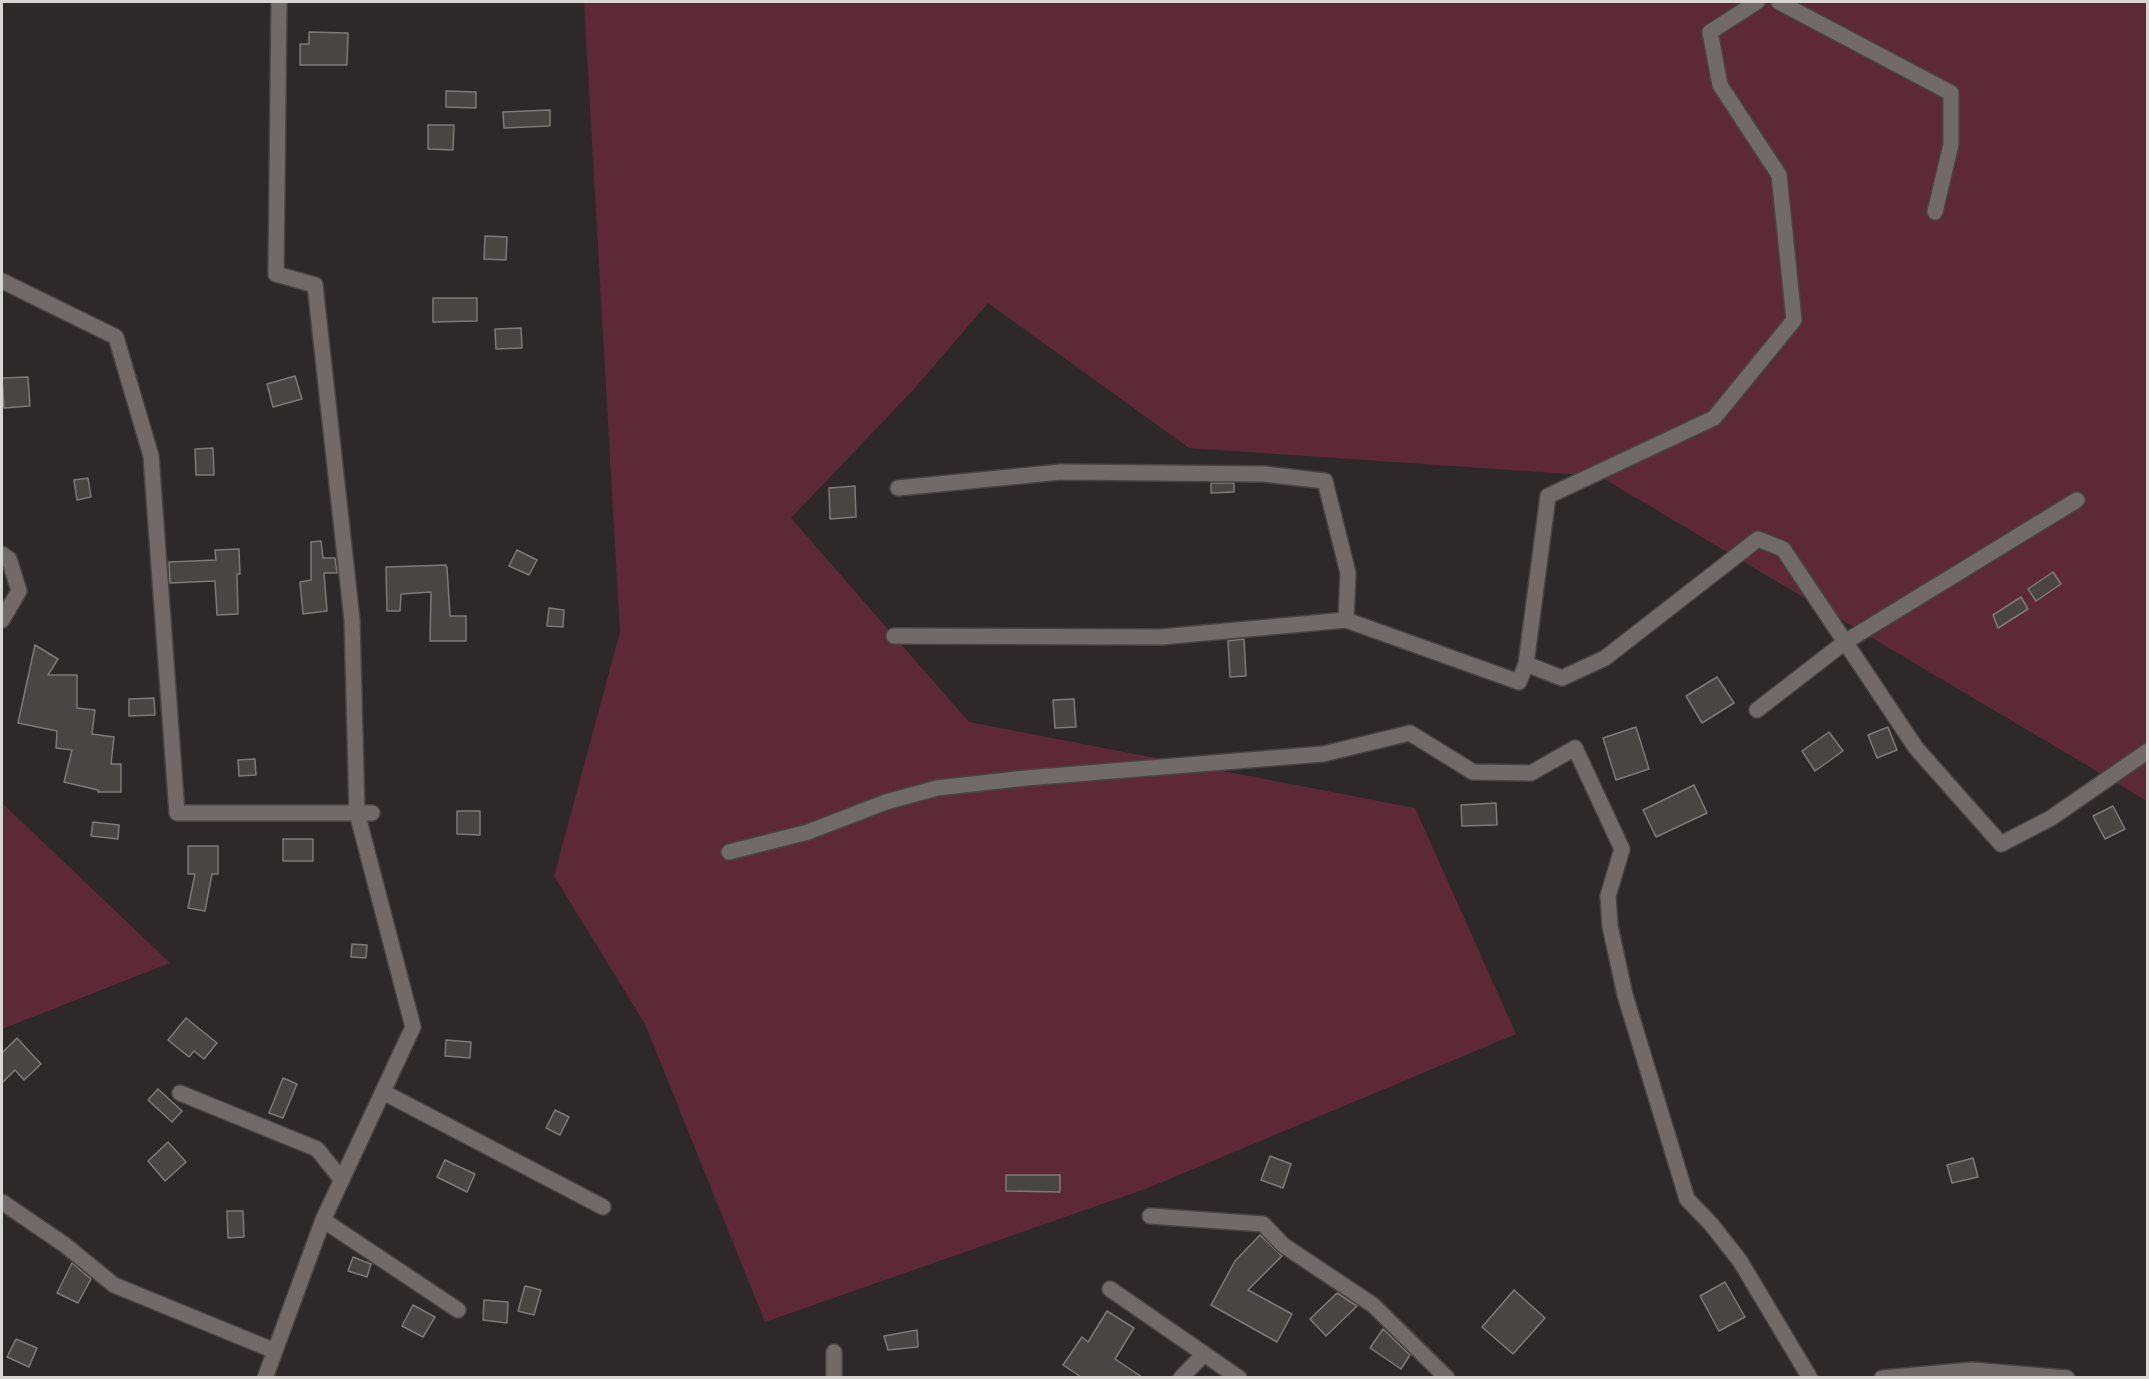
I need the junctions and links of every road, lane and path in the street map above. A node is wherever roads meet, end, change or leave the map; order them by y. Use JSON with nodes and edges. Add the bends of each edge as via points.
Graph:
{"nodes":[{"id":1,"x":279,"y":2,"type":"edge"},
{"id":2,"x":1757,"y":2,"type":"edge"},
{"id":3,"x":1779,"y":2,"type":"edge"},
{"id":4,"x":1935,"y":212,"type":"dead end"},
{"id":5,"x":2,"y":281,"type":"edge"},
{"id":6,"x":898,"y":488,"type":"dead end"},
{"id":7,"x":2077,"y":500,"type":"dead end"},
{"id":8,"x":2,"y":554,"type":"edge"},
{"id":9,"x":2,"y":620,"type":"edge"},
{"id":10,"x":1346,"y":620,"type":"junction"},
{"id":11,"x":894,"y":636,"type":"dead end"},
{"id":12,"x":1845,"y":642,"type":"junction"},
{"id":13,"x":1526,"y":664,"type":"junction"},
{"id":14,"x":1757,"y":710,"type":"dead end"},
{"id":15,"x":2148,"y":751,"type":"edge"},
{"id":16,"x":364,"y":813,"type":"junction"},
{"id":17,"x":729,"y":852,"type":"dead end"},
{"id":18,"x":382,"y":1092,"type":"junction"},
{"id":19,"x":180,"y":1093,"type":"dead end"},
{"id":20,"x":342,"y":1180,"type":"junction"},
{"id":21,"x":2,"y":1202,"type":"edge"},
{"id":22,"x":603,"y":1207,"type":"dead end"},
{"id":23,"x":1150,"y":1216,"type":"dead end"},
{"id":24,"x":323,"y":1220,"type":"junction"},
{"id":25,"x":1110,"y":1289,"type":"dead end"},
{"id":26,"x":458,"y":1310,"type":"dead end"},
{"id":27,"x":275,"y":1351,"type":"junction"},
{"id":28,"x":834,"y":1352,"type":"dead end"},
{"id":29,"x":1204,"y":1354,"type":"junction"},
{"id":30,"x":265,"y":1377,"type":"edge"},
{"id":31,"x":834,"y":1377,"type":"edge"},
{"id":32,"x":1181,"y":1377,"type":"edge"},
{"id":33,"x":1239,"y":1377,"type":"edge"},
{"id":34,"x":1447,"y":1377,"type":"edge"},
{"id":35,"x":1810,"y":1377,"type":"edge"},
{"id":36,"x":1882,"y":1377,"type":"edge"},
{"id":37,"x":2067,"y":1377,"type":"edge"}],
"edges":[{"from":1,"to":16,"type":"street","via":[[276,274],[315,285],[352,620]]},
{"from":2,"to":13,"type":"street","via":[[1710,32],[1720,85],[1779,175],[1794,320],[1714,418],[1548,496]]},
{"from":3,"to":4,"type":"street","via":[[1951,93],[1952,144]]},
{"from":5,"to":16,"type":"street","via":[[116,337],[151,456],[177,813]]},
{"from":6,"to":10,"type":"street","via":[[1061,472],[1264,474],[1324,481],[1348,573]]},
{"from":7,"to":12,"type":"street"},
{"from":8,"to":9,"type":"street","via":[[9,559],[19,591]]},
{"from":10,"to":11,"type":"street","via":[[1161,637]]},
{"from":10,"to":13,"type":"street","via":[[1519,682]]},
{"from":12,"to":13,"type":"street","via":[[1783,549],[1758,539],[1605,658],[1562,678]]},
{"from":12,"to":14,"type":"street"},
{"from":12,"to":15,"type":"street","via":[[1917,748],[2001,844],[2051,818]]},
{"from":16,"to":18,"type":"street","via":[[412,1027]]},
{"from":17,"to":35,"type":"street","via":[[808,832],[886,802],[938,788],[1323,754],[1410,733],[1473,772],[1531,773],[1575,748],[1622,849],[1608,896],[1610,926],[1625,994],[1687,1199],[1740,1261]]},
{"from":18,"to":20,"type":"street"},
{"from":18,"to":22,"type":"street"},
{"from":19,"to":20,"type":"street","via":[[317,1149]]},
{"from":20,"to":24,"type":"street"},
{"from":21,"to":27,"type":"street","via":[[114,1285]]},
{"from":23,"to":34,"type":"street","via":[[1263,1224],[1282,1245],[1373,1305]]},
{"from":24,"to":26,"type":"street"},
{"from":24,"to":27,"type":"street"},
{"from":25,"to":29,"type":"street"},
{"from":27,"to":30,"type":"street"},
{"from":28,"to":31,"type":"street"},
{"from":29,"to":32,"type":"street"},
{"from":29,"to":33,"type":"street"},
{"from":36,"to":37,"type":"street","via":[[1972,1370]]}]}
